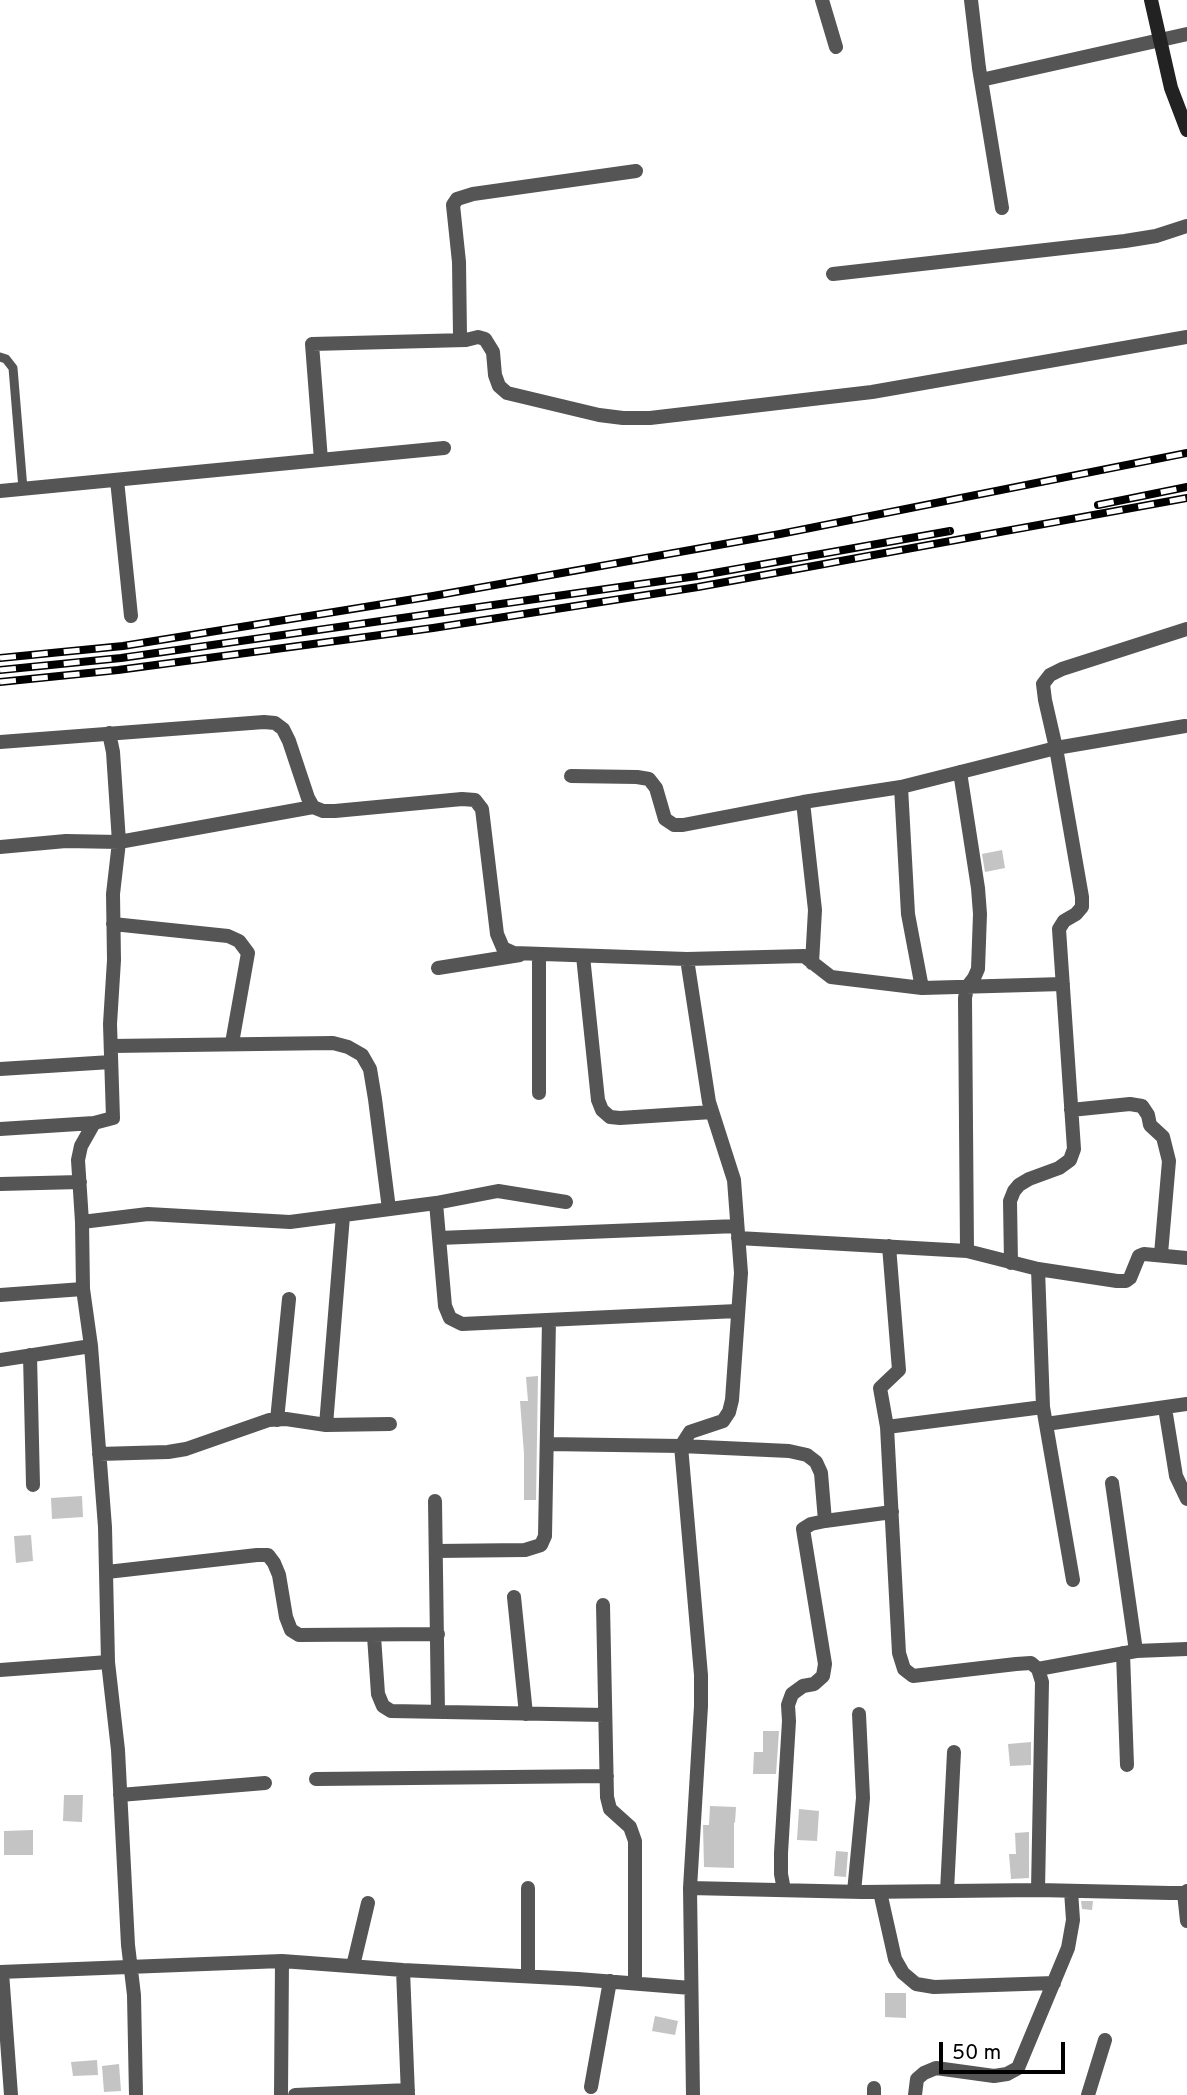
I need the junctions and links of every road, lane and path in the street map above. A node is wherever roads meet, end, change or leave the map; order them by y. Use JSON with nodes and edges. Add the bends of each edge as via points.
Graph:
{"nodes":[{"id":1,"x":822,"y":0,"type":"edge"},
{"id":2,"x":971,"y":0,"type":"edge"},
{"id":3,"x":1151,"y":0,"type":"edge"},
{"id":4,"x":1187,"y":34,"type":"edge"},
{"id":5,"x":1161,"y":42,"type":"junction"},
{"id":6,"x":836,"y":47,"type":"dead end"},
{"id":7,"x":981,"y":80,"type":"junction"},
{"id":8,"x":1187,"y":130,"type":"edge"},
{"id":9,"x":636,"y":171,"type":"dead end"},
{"id":10,"x":1002,"y":208,"type":"dead end"},
{"id":11,"x":1187,"y":226,"type":"edge"},
{"id":12,"x":833,"y":274,"type":"dead end"},
{"id":13,"x":1187,"y":337,"type":"edge"},
{"id":14,"x":466,"y":340,"type":"junction"},
{"id":15,"x":0,"y":357,"type":"edge"},
{"id":16,"x":443,"y":448,"type":"dead end"},
{"id":17,"x":321,"y":460,"type":"junction"},
{"id":18,"x":117,"y":480,"type":"junction"},
{"id":19,"x":23,"y":489,"type":"junction"},
{"id":20,"x":0,"y":491,"type":"edge"},
{"id":21,"x":131,"y":616,"type":"dead end"},
{"id":22,"x":1187,"y":629,"type":"edge"},
{"id":23,"x":1185,"y":726,"type":"dead end"},
{"id":24,"x":109,"y":733,"type":"junction"},
{"id":25,"x":0,"y":742,"type":"edge"},
{"id":26,"x":1056,"y":748,"type":"junction"},
{"id":27,"x":960,"y":772,"type":"junction"},
{"id":28,"x":570,"y":776,"type":"dead end"},
{"id":29,"x":901,"y":787,"type":"junction"},
{"id":30,"x":803,"y":802,"type":"junction"},
{"id":31,"x":313,"y":807,"type":"junction"},
{"id":32,"x":118,"y":842,"type":"junction"},
{"id":33,"x":0,"y":847,"type":"edge"},
{"id":34,"x":113,"y":924,"type":"junction"},
{"id":35,"x":534,"y":954,"type":"junction"},
{"id":36,"x":583,"y":956,"type":"junction"},
{"id":37,"x":687,"y":959,"type":"junction"},
{"id":38,"x":811,"y":963,"type":"junction"},
{"id":39,"x":438,"y":968,"type":"dead end"},
{"id":40,"x":1063,"y":984,"type":"junction"},
{"id":41,"x":967,"y":986,"type":"junction"},
{"id":42,"x":922,"y":988,"type":"junction"},
{"id":43,"x":232,"y":1043,"type":"junction"},
{"id":44,"x":111,"y":1046,"type":"junction"},
{"id":45,"x":111,"y":1062,"type":"junction"},
{"id":46,"x":0,"y":1069,"type":"edge"},
{"id":47,"x":539,"y":1093,"type":"dead end"},
{"id":48,"x":1071,"y":1110,"type":"junction"},
{"id":49,"x":712,"y":1112,"type":"junction"},
{"id":50,"x":94,"y":1123,"type":"junction"},
{"id":51,"x":0,"y":1129,"type":"edge"},
{"id":52,"x":80,"y":1182,"type":"junction"},
{"id":53,"x":0,"y":1184,"type":"edge"},
{"id":54,"x":566,"y":1202,"type":"dead end"},
{"id":55,"x":436,"y":1203,"type":"junction"},
{"id":56,"x":389,"y":1209,"type":"junction"},
{"id":57,"x":343,"y":1216,"type":"junction"},
{"id":58,"x":82,"y":1222,"type":"junction"},
{"id":59,"x":738,"y":1232,"type":"junction"},
{"id":60,"x":439,"y":1238,"type":"junction"},
{"id":61,"x":889,"y":1246,"type":"junction"},
{"id":62,"x":967,"y":1251,"type":"junction"},
{"id":63,"x":1161,"y":1255,"type":"junction"},
{"id":64,"x":1187,"y":1258,"type":"edge"},
{"id":65,"x":1011,"y":1263,"type":"junction"},
{"id":66,"x":1038,"y":1269,"type":"junction"},
{"id":67,"x":83,"y":1289,"type":"junction"},
{"id":68,"x":0,"y":1295,"type":"edge"},
{"id":69,"x":289,"y":1299,"type":"dead end"},
{"id":70,"x":737,"y":1311,"type":"junction"},
{"id":71,"x":549,"y":1320,"type":"junction"},
{"id":72,"x":91,"y":1346,"type":"junction"},
{"id":73,"x":30,"y":1355,"type":"junction"},
{"id":74,"x":0,"y":1360,"type":"edge"},
{"id":75,"x":1187,"y":1404,"type":"edge"},
{"id":76,"x":1042,"y":1407,"type":"junction"},
{"id":77,"x":1165,"y":1408,"type":"junction"},
{"id":78,"x":277,"y":1420,"type":"junction"},
{"id":79,"x":390,"y":1424,"type":"dead end"},
{"id":80,"x":1046,"y":1424,"type":"junction"},
{"id":81,"x":326,"y":1425,"type":"junction"},
{"id":82,"x":887,"y":1427,"type":"junction"},
{"id":83,"x":547,"y":1444,"type":"junction"},
{"id":84,"x":681,"y":1446,"type":"junction"},
{"id":85,"x":99,"y":1454,"type":"junction"},
{"id":86,"x":1112,"y":1483,"type":"dead end"},
{"id":87,"x":33,"y":1485,"type":"dead end"},
{"id":88,"x":1187,"y":1499,"type":"edge"},
{"id":89,"x":435,"y":1502,"type":"dead end"},
{"id":90,"x":892,"y":1512,"type":"junction"},
{"id":91,"x":825,"y":1521,"type":"junction"},
{"id":92,"x":436,"y":1551,"type":"junction"},
{"id":93,"x":107,"y":1572,"type":"junction"},
{"id":94,"x":1073,"y":1580,"type":"dead end"},
{"id":95,"x":514,"y":1597,"type":"dead end"},
{"id":96,"x":603,"y":1605,"type":"dead end"},
{"id":97,"x":438,"y":1634,"type":"junction"},
{"id":98,"x":374,"y":1636,"type":"junction"},
{"id":99,"x":1187,"y":1649,"type":"edge"},
{"id":100,"x":1130,"y":1652,"type":"junction"},
{"id":101,"x":108,"y":1662,"type":"junction"},
{"id":102,"x":1038,"y":1669,"type":"junction"},
{"id":103,"x":0,"y":1670,"type":"edge"},
{"id":104,"x":438,"y":1712,"type":"junction"},
{"id":105,"x":526,"y":1714,"type":"junction"},
{"id":106,"x":859,"y":1714,"type":"dead end"},
{"id":107,"x":605,"y":1715,"type":"junction"},
{"id":108,"x":954,"y":1752,"type":"dead end"},
{"id":109,"x":1127,"y":1765,"type":"dead end"},
{"id":110,"x":607,"y":1776,"type":"junction"},
{"id":111,"x":316,"y":1779,"type":"dead end"},
{"id":112,"x":265,"y":1783,"type":"dead end"},
{"id":113,"x":120,"y":1795,"type":"junction"},
{"id":114,"x":528,"y":1888,"type":"dead end"},
{"id":115,"x":690,"y":1888,"type":"junction"},
{"id":116,"x":784,"y":1890,"type":"junction"},
{"id":117,"x":1038,"y":1890,"type":"junction"},
{"id":118,"x":947,"y":1891,"type":"junction"},
{"id":119,"x":1071,"y":1891,"type":"junction"},
{"id":120,"x":854,"y":1892,"type":"junction"},
{"id":121,"x":880,"y":1892,"type":"junction"},
{"id":122,"x":1185,"y":1892,"type":"edge"},
{"id":123,"x":368,"y":1903,"type":"dead end"},
{"id":124,"x":1187,"y":1921,"type":"edge"},
{"id":125,"x":282,"y":1961,"type":"junction"},
{"id":126,"x":131,"y":1966,"type":"junction"},
{"id":127,"x":353,"y":1966,"type":"junction"},
{"id":128,"x":403,"y":1970,"type":"junction"},
{"id":129,"x":1,"y":1972,"type":"edge"},
{"id":130,"x":528,"y":1976,"type":"junction"},
{"id":131,"x":610,"y":1981,"type":"junction"},
{"id":132,"x":635,"y":1983,"type":"junction"},
{"id":133,"x":1054,"y":1983,"type":"junction"},
{"id":134,"x":691,"y":1988,"type":"junction"},
{"id":135,"x":1105,"y":2040,"type":"dead end"},
{"id":136,"x":592,"y":2087,"type":"dead end"},
{"id":137,"x":408,"y":2093,"type":"edge"},
{"id":138,"x":11,"y":2095,"type":"edge"},
{"id":139,"x":136,"y":2095,"type":"edge"},
{"id":140,"x":281,"y":2095,"type":"edge"},
{"id":141,"x":296,"y":2095,"type":"edge"},
{"id":142,"x":693,"y":2095,"type":"edge"},
{"id":143,"x":915,"y":2095,"type":"edge"},
{"id":144,"x":1088,"y":2095,"type":"edge"}],
"edges":[{"from":1,"to":6,"type":"street"},
{"from":2,"to":7,"type":"street"},
{"from":3,"to":5,"type":"street"},
{"from":4,"to":5,"type":"street"},
{"from":5,"to":7,"type":"street"},
{"from":5,"to":8,"type":"street"},
{"from":7,"to":10,"type":"street"},
{"from":9,"to":14,"type":"street","via":[[457,199],[453,212],[460,336]]},
{"from":11,"to":12,"type":"street","via":[[1125,241]]},
{"from":13,"to":14,"type":"street","via":[[872,392],[650,418],[623,418],[507,393],[499,386],[493,352],[485,339]]},
{"from":14,"to":17,"type":"street","via":[[312,344]]},
{"from":15,"to":19,"type":"lane","via":[[13,368]]},
{"from":16,"to":17,"type":"street"},
{"from":17,"to":18,"type":"street"},
{"from":18,"to":19,"type":"street"},
{"from":18,"to":21,"type":"street"},
{"from":19,"to":20,"type":"street"},
{"from":22,"to":26,"type":"street","via":[[1050,675],[1043,684]]},
{"from":23,"to":26,"type":"street"},
{"from":24,"to":25,"type":"street"},
{"from":24,"to":31,"type":"street","via":[[275,723],[289,741]]},
{"from":24,"to":32,"type":"street"},
{"from":26,"to":27,"type":"street"},
{"from":26,"to":40,"type":"street","via":[[1082,897],[1082,907],[1059,929]]},
{"from":27,"to":29,"type":"street"},
{"from":27,"to":41,"type":"street","via":[[980,914],[978,969]]},
{"from":28,"to":30,"type":"street","via":[[649,779],[665,819],[674,825]]},
{"from":29,"to":30,"type":"street"},
{"from":29,"to":42,"type":"street","via":[[908,914]]},
{"from":30,"to":38,"type":"street","via":[[815,910]]},
{"from":31,"to":32,"type":"street"},
{"from":31,"to":35,"type":"street","via":[[335,811],[475,800],[482,809],[503,948]]},
{"from":32,"to":33,"type":"street"},
{"from":32,"to":34,"type":"street"},
{"from":34,"to":43,"type":"street","via":[[239,941],[248,953]]},
{"from":34,"to":44,"type":"street"},
{"from":35,"to":36,"type":"street"},
{"from":35,"to":39,"type":"street"},
{"from":35,"to":47,"type":"street"},
{"from":36,"to":37,"type":"street"},
{"from":36,"to":49,"type":"street","via":[[602,1110],[621,1118]]},
{"from":37,"to":38,"type":"street","via":[[804,956]]},
{"from":37,"to":49,"type":"street"},
{"from":38,"to":42,"type":"street","via":[[831,977]]},
{"from":40,"to":41,"type":"street"},
{"from":40,"to":48,"type":"street"},
{"from":41,"to":42,"type":"street"},
{"from":41,"to":62,"type":"street"},
{"from":43,"to":44,"type":"street"},
{"from":43,"to":56,"type":"street","via":[[333,1043],[362,1055],[370,1069]]},
{"from":44,"to":45,"type":"street"},
{"from":45,"to":46,"type":"street"},
{"from":45,"to":50,"type":"street","via":[[113,1118]]},
{"from":48,"to":63,"type":"street","via":[[1142,1106],[1150,1125],[1163,1137],[1169,1161]]},
{"from":48,"to":65,"type":"street","via":[[1074,1149],[1070,1160],[1019,1185],[1010,1201]]},
{"from":49,"to":59,"type":"street","via":[[734,1180]]},
{"from":50,"to":51,"type":"street"},
{"from":50,"to":52,"type":"street","via":[[81,1146]]},
{"from":52,"to":53,"type":"street"},
{"from":52,"to":58,"type":"street"},
{"from":54,"to":55,"type":"street","via":[[498,1191]]},
{"from":55,"to":56,"type":"street"},
{"from":55,"to":60,"type":"street"},
{"from":56,"to":57,"type":"street"},
{"from":57,"to":58,"type":"street","via":[[290,1222],[148,1214]]},
{"from":57,"to":81,"type":"street"},
{"from":58,"to":67,"type":"street"},
{"from":59,"to":60,"type":"street"},
{"from":59,"to":61,"type":"street"},
{"from":59,"to":70,"type":"street","via":[[741,1273]]},
{"from":60,"to":71,"type":"street","via":[[450,1318],[462,1324]]},
{"from":61,"to":62,"type":"street"},
{"from":61,"to":82,"type":"street","via":[[899,1370],[880,1388]]},
{"from":62,"to":65,"type":"street"},
{"from":63,"to":64,"type":"street"},
{"from":63,"to":66,"type":"street","via":[[1139,1255],[1126,1281]]},
{"from":65,"to":66,"type":"street"},
{"from":66,"to":76,"type":"street"},
{"from":67,"to":68,"type":"street"},
{"from":67,"to":72,"type":"street"},
{"from":69,"to":78,"type":"street"},
{"from":70,"to":71,"type":"street"},
{"from":70,"to":84,"type":"street","via":[[729,1412],[723,1421],[690,1432]]},
{"from":71,"to":83,"type":"street"},
{"from":72,"to":73,"type":"street"},
{"from":72,"to":85,"type":"street"},
{"from":73,"to":74,"type":"street"},
{"from":73,"to":87,"type":"street"},
{"from":75,"to":77,"type":"street"},
{"from":76,"to":80,"type":"street"},
{"from":76,"to":82,"type":"street"},
{"from":77,"to":80,"type":"street"},
{"from":77,"to":88,"type":"street","via":[[1176,1476]]},
{"from":78,"to":81,"type":"street"},
{"from":78,"to":85,"type":"street","via":[[186,1449]]},
{"from":79,"to":81,"type":"street"},
{"from":80,"to":94,"type":"street"},
{"from":82,"to":90,"type":"street"},
{"from":83,"to":84,"type":"street"},
{"from":83,"to":92,"type":"street","via":[[541,1545],[525,1550]]},
{"from":84,"to":91,"type":"street","via":[[807,1454],[821,1473]]},
{"from":84,"to":115,"type":"street","via":[[701,1675]]},
{"from":85,"to":93,"type":"street"},
{"from":86,"to":100,"type":"street"},
{"from":89,"to":92,"type":"street"},
{"from":90,"to":91,"type":"street"},
{"from":90,"to":102,"type":"street","via":[[899,1653],[904,1669],[913,1676],[1031,1663]]},
{"from":91,"to":116,"type":"street","via":[[803,1529],[825,1664],[823,1676],[792,1694],[788,1705],[781,1853]]},
{"from":92,"to":97,"type":"street"},
{"from":93,"to":98,"type":"street","via":[[268,1555],[279,1575],[291,1630],[299,1635]]},
{"from":93,"to":101,"type":"street"},
{"from":95,"to":105,"type":"street"},
{"from":96,"to":107,"type":"street"},
{"from":97,"to":98,"type":"street"},
{"from":97,"to":104,"type":"street"},
{"from":98,"to":104,"type":"street","via":[[383,1706],[391,1711]]},
{"from":99,"to":100,"type":"street"},
{"from":100,"to":102,"type":"street"},
{"from":100,"to":109,"type":"street"},
{"from":101,"to":103,"type":"street"},
{"from":101,"to":113,"type":"street"},
{"from":102,"to":117,"type":"street","via":[[1042,1682]]},
{"from":104,"to":105,"type":"street"},
{"from":105,"to":107,"type":"street"},
{"from":106,"to":120,"type":"street","via":[[863,1798]]},
{"from":107,"to":110,"type":"street"},
{"from":108,"to":118,"type":"street"},
{"from":110,"to":111,"type":"street"},
{"from":110,"to":132,"type":"street","via":[[610,1809],[631,1827],[635,1841]]},
{"from":112,"to":113,"type":"street"},
{"from":113,"to":126,"type":"street"},
{"from":114,"to":130,"type":"street"},
{"from":115,"to":116,"type":"street"},
{"from":115,"to":134,"type":"street"},
{"from":116,"to":120,"type":"street"},
{"from":117,"to":118,"type":"street"},
{"from":117,"to":119,"type":"street"},
{"from":118,"to":121,"type":"street"},
{"from":119,"to":122,"type":"street"},
{"from":119,"to":133,"type":"street","via":[[1072,1935]]},
{"from":120,"to":121,"type":"street"},
{"from":121,"to":133,"type":"street","via":[[894,1959],[916,1984]]},
{"from":122,"to":124,"type":"street"},
{"from":123,"to":127,"type":"street"},
{"from":125,"to":126,"type":"street"},
{"from":125,"to":127,"type":"street"},
{"from":125,"to":140,"type":"street"},
{"from":126,"to":129,"type":"street"},
{"from":126,"to":139,"type":"street"},
{"from":127,"to":128,"type":"street"},
{"from":128,"to":130,"type":"street"},
{"from":128,"to":137,"type":"street"},
{"from":129,"to":138,"type":"street"},
{"from":130,"to":131,"type":"street"},
{"from":131,"to":132,"type":"street"},
{"from":131,"to":136,"type":"street"},
{"from":132,"to":134,"type":"street"},
{"from":133,"to":143,"type":"street","via":[[1017,2068],[994,2076],[936,2068],[917,2079]]},
{"from":134,"to":142,"type":"street"},
{"from":135,"to":144,"type":"street"},
{"from":137,"to":141,"type":"street"}]}
